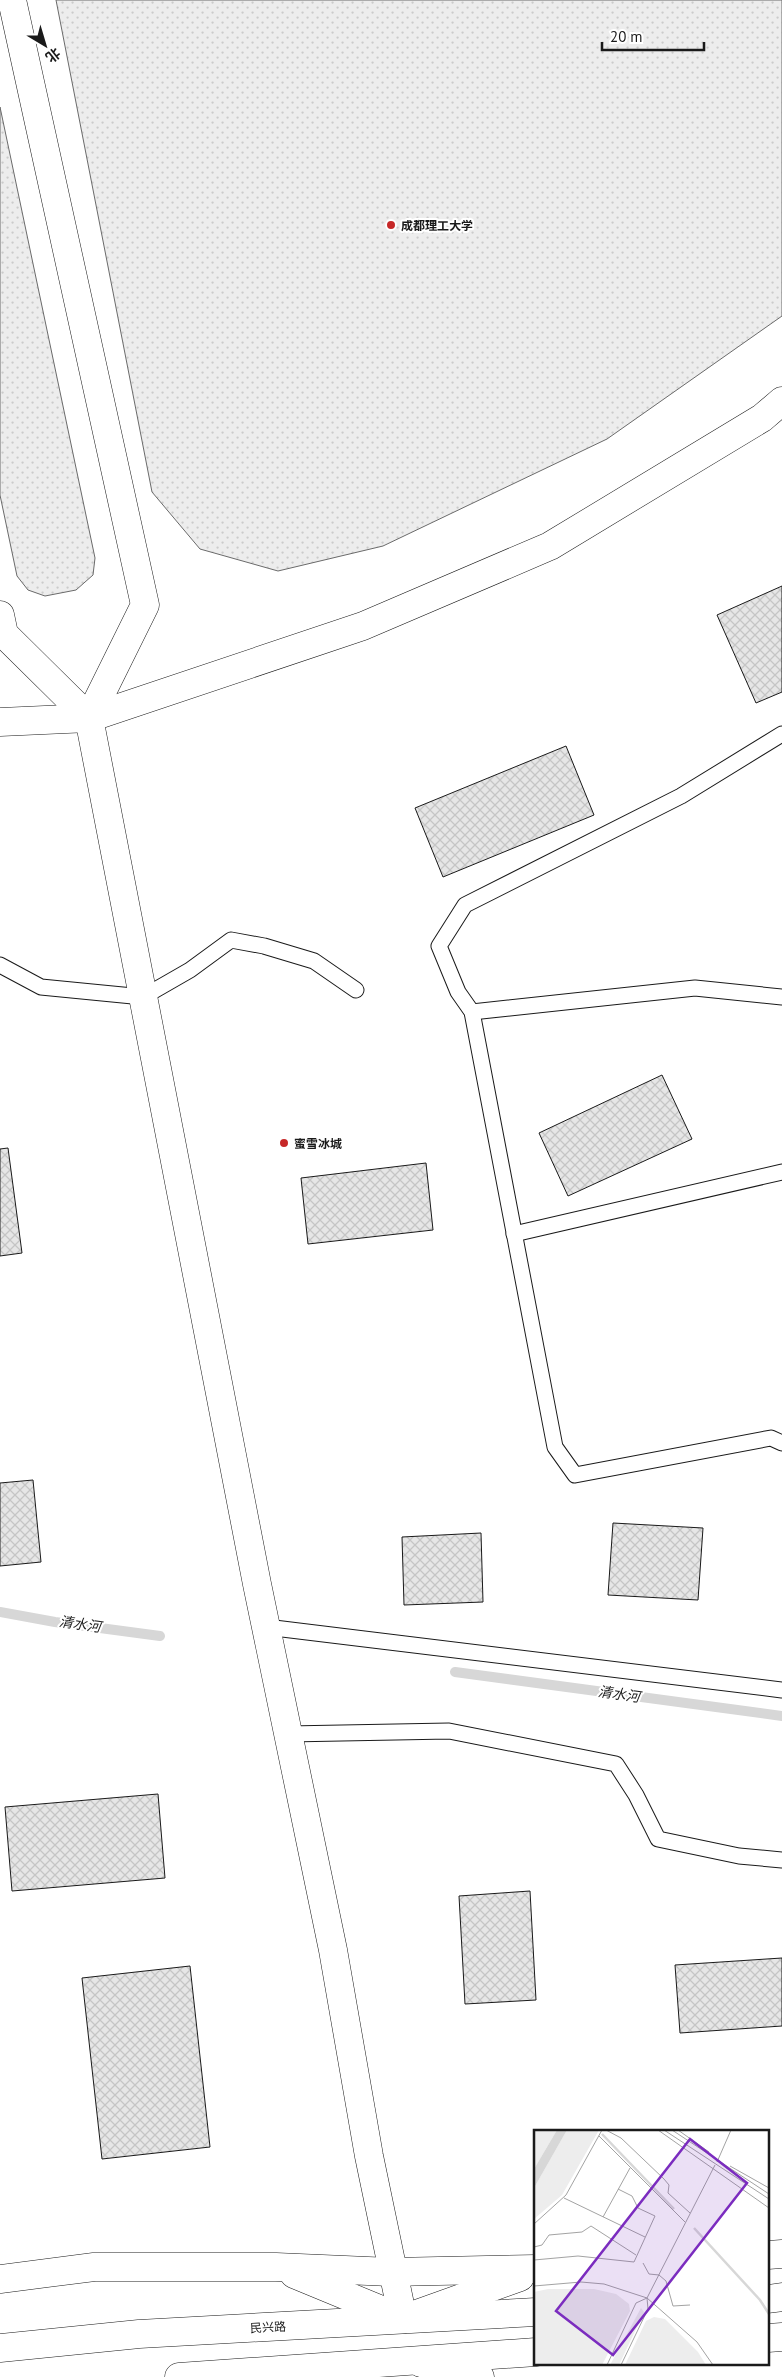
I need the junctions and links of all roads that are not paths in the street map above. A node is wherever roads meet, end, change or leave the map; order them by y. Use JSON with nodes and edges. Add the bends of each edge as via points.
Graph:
{"nodes":[{"id":1,"x":12,"y":0,"type":"edge"},
{"id":2,"x":782,"y":401,"type":"edge"},
{"id":3,"x":0,"y":614,"type":"edge"},
{"id":4,"x":89,"y":718,"type":"junction"},
{"id":5,"x":0,"y":722,"type":"edge"},
{"id":6,"x":782,"y":734,"type":"edge"},
{"id":7,"x":0,"y":965,"type":"edge"},
{"id":8,"x":356,"y":990,"type":"dead end"},
{"id":9,"x":143,"y":997,"type":"junction"},
{"id":10,"x":782,"y":997,"type":"edge"},
{"id":11,"x":472,"y":1012,"type":"junction"},
{"id":12,"x":782,"y":1172,"type":"edge"},
{"id":13,"x":514,"y":1234,"type":"junction"},
{"id":14,"x":782,"y":1443,"type":"edge"},
{"id":15,"x":266,"y":1626,"type":"junction"},
{"id":16,"x":782,"y":1690,"type":"edge"},
{"id":17,"x":288,"y":1734,"type":"junction"},
{"id":18,"x":782,"y":1860,"type":"edge"},
{"id":19,"x":276,"y":2267,"type":"junction"},
{"id":20,"x":534,"y":2270,"type":"edge"},
{"id":21,"x":534,"y":2271,"type":"edge"},
{"id":22,"x":391,"y":2272,"type":"junction"},
{"id":23,"x":0,"y":2278,"type":"edge"},
{"id":24,"x":534,"y":2312,"type":"edge"},
{"id":25,"x":402,"y":2319,"type":"junction"},
{"id":26,"x":0,"y":2348,"type":"edge"},
{"id":27,"x":534,"y":2352,"type":"edge"},
{"id":28,"x":409,"y":2368,"type":"edge"},
{"id":29,"x":179,"y":2377,"type":"edge"},
{"id":30,"x":358,"y":2377,"type":"edge"},
{"id":31,"x":480,"y":2377,"type":"edge"}],
"edges":[{"from":1,"to":4,"type":"street","via":[[145,605]]},
{"from":2,"to":4,"type":"street","via":[[762,418],[550,546],[363,626]]},
{"from":3,"to":4,"type":"street","via":[[4,634]]},
{"from":4,"to":5,"type":"street"},
{"from":4,"to":9,"type":"street"},
{"from":6,"to":11,"type":"lane","via":[[681,796],[465,905],[439,946],[458,992]]},
{"from":7,"to":9,"type":"lane","via":[[41,987]]},
{"from":8,"to":9,"type":"lane","via":[[314,961],[230,940],[190,970]]},
{"from":9,"to":15,"type":"street"},
{"from":10,"to":11,"type":"lane","via":[[695,988]]},
{"from":11,"to":13,"type":"lane"},
{"from":12,"to":13,"type":"lane"},
{"from":13,"to":14,"type":"lane","via":[[555,1447],[575,1475],[771,1438]]},
{"from":15,"to":16,"type":"lane"},
{"from":15,"to":17,"type":"street"},
{"from":17,"to":18,"type":"lane","via":[[449,1731],[616,1764],[658,1839],[739,1856]]},
{"from":17,"to":22,"type":"street","via":[[333,1950]]},
{"from":19,"to":22,"type":"street"},
{"from":19,"to":23,"type":"street","via":[[94,2267]]},
{"from":19,"to":25,"type":"street"},
{"from":20,"to":22,"type":"street"},
{"from":21,"to":25,"type":"street"},
{"from":22,"to":25,"type":"street"},
{"from":24,"to":25,"type":"street","name":"民兴路"},
{"from":25,"to":26,"type":"street","name":"民兴路","via":[[139,2334]]},
{"from":27,"to":28,"type":"street"},
{"from":28,"to":29,"type":"street"},
{"from":28,"to":30,"type":"street"},
{"from":28,"to":31,"type":"street"}]}
